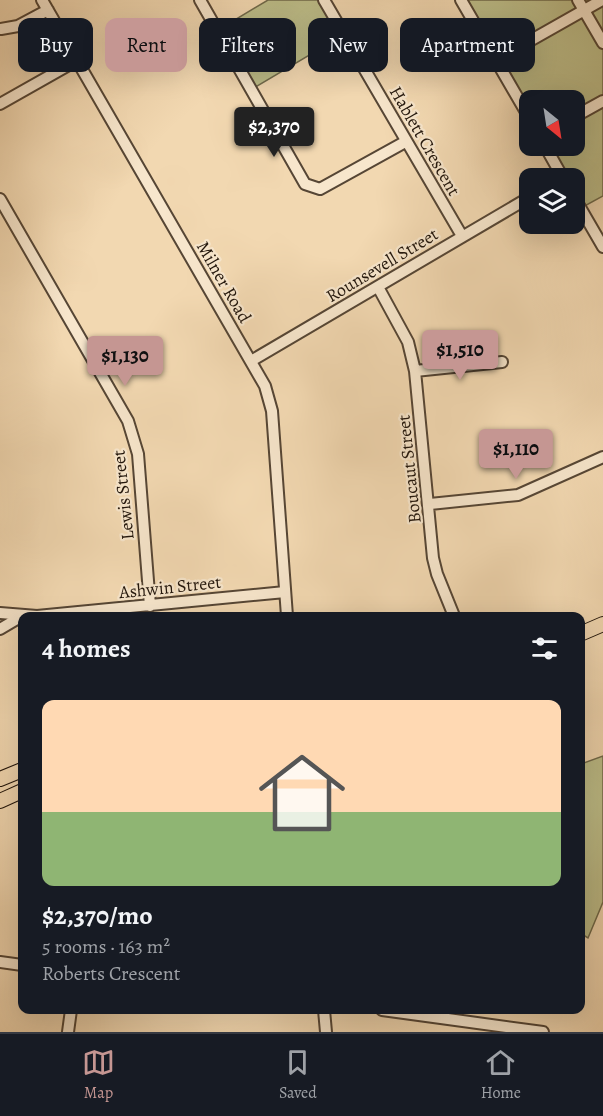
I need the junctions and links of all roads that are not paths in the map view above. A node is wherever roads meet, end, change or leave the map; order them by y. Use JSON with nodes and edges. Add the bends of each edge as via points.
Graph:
{"nodes":[{"id":1,"x":200,"y":0,"type":"edge"},
{"id":2,"x":324,"y":0,"type":"edge"},
{"id":3,"x":461,"y":0,"type":"edge"},
{"id":4,"x":578,"y":0,"type":"edge"},
{"id":5,"x":602,"y":0,"type":"edge"},
{"id":6,"x":45,"y":5,"type":"edge"},
{"id":7,"x":584,"y":10,"type":"junction"},
{"id":8,"x":471,"y":18,"type":"edge"},
{"id":9,"x":2,"y":29,"type":"dead end"},
{"id":10,"x":535,"y":38,"type":"edge"},
{"id":11,"x":603,"y":43,"type":"edge"},
{"id":12,"x":57,"y":72,"type":"edge"},
{"id":13,"x":82,"y":72,"type":"edge"},
{"id":14,"x":502,"y":72,"type":"edge"},
{"id":15,"x":519,"y":100,"type":"edge"},
{"id":16,"x":603,"y":101,"type":"edge"},
{"id":17,"x":0,"y":105,"type":"edge"},
{"id":18,"x":585,"y":111,"type":"edge"},
{"id":19,"x":405,"y":142,"type":"junction"},
{"id":20,"x":0,"y":199,"type":"edge"},
{"id":21,"x":519,"y":203,"type":"edge"},
{"id":22,"x":585,"y":217,"type":"edge"},
{"id":23,"x":462,"y":236,"type":"junction"},
{"id":24,"x":603,"y":247,"type":"edge"},
{"id":25,"x":378,"y":287,"type":"junction"},
{"id":26,"x":251,"y":361,"type":"junction"},
{"id":27,"x":502,"y":362,"type":"dead end"},
{"id":28,"x":415,"y":371,"type":"junction"},
{"id":29,"x":603,"y":457,"type":"edge"},
{"id":30,"x":430,"y":504,"type":"junction"},
{"id":31,"x":285,"y":592,"type":"junction"},
{"id":32,"x":150,"y":606,"type":"junction"},
{"id":33,"x":74,"y":612,"type":"edge"},
{"id":34,"x":287,"y":612,"type":"edge"},
{"id":35,"x":452,"y":612,"type":"edge"},
{"id":36,"x":0,"y":614,"type":"edge"},
{"id":37,"x":18,"y":616,"type":"edge"},
{"id":38,"x":18,"y":619,"type":"edge"},
{"id":39,"x":603,"y":624,"type":"edge"},
{"id":40,"x":0,"y":629,"type":"edge"},
{"id":41,"x":585,"y":632,"type":"edge"},
{"id":42,"x":18,"y":772,"type":"edge"},
{"id":43,"x":0,"y":779,"type":"edge"},
{"id":44,"x":18,"y":792,"type":"edge"},
{"id":45,"x":0,"y":801,"type":"edge"},
{"id":46,"x":0,"y":962,"type":"edge"},
{"id":47,"x":18,"y":964,"type":"edge"},
{"id":48,"x":70,"y":1014,"type":"edge"},
{"id":49,"x":324,"y":1014,"type":"edge"},
{"id":50,"x":411,"y":1014,"type":"edge"},
{"id":51,"x":68,"y":1032,"type":"edge"},
{"id":52,"x":326,"y":1032,"type":"edge"},
{"id":53,"x":543,"y":1032,"type":"edge"}],
"edges":[{"from":1,"to":19,"type":"street","via":[[305,184],[320,189]]},
{"from":2,"to":19,"type":"street","name":"Hablett Crescent"},
{"from":3,"to":8,"type":"street"},
{"from":4,"to":7,"type":"street"},
{"from":5,"to":7,"type":"street"},
{"from":6,"to":9,"type":"street","via":[[18,26]]},
{"from":7,"to":10,"type":"street"},
{"from":7,"to":11,"type":"street"},
{"from":12,"to":17,"type":"street"},
{"from":13,"to":26,"type":"street","name":"Milner Road"},
{"from":14,"to":15,"type":"street"},
{"from":16,"to":18,"type":"street"},
{"from":19,"to":23,"type":"street","name":"Hablett Crescent"},
{"from":20,"to":32,"type":"street","name":"Lewis Street","via":[[128,421],[138,454]]},
{"from":21,"to":23,"type":"street","name":"Rounsevell Street"},
{"from":22,"to":24,"type":"street"},
{"from":23,"to":25,"type":"street","name":"Rounsevell Street"},
{"from":25,"to":26,"type":"street","name":"Rounsevell Street"},
{"from":25,"to":28,"type":"street","name":"Boucaut Street","via":[[408,342]]},
{"from":26,"to":31,"type":"street","name":"Milner Road","via":[[265,386],[272,411]]},
{"from":27,"to":28,"type":"street"},
{"from":28,"to":30,"type":"street","name":"Boucaut Street"},
{"from":29,"to":30,"type":"street","via":[[518,495]]},
{"from":30,"to":35,"type":"street","name":"Boucaut Street","via":[[436,574]]},
{"from":31,"to":32,"type":"street","name":"Ashwin Street"},
{"from":31,"to":34,"type":"street","name":"Milner Road"},
{"from":32,"to":33,"type":"street","name":"Ashwin Street"},
{"from":36,"to":37,"type":"street","name":"Ashwin Street"},
{"from":38,"to":40,"type":"street","name":"Ashwin Street"},
{"from":39,"to":41,"type":"main road"},
{"from":42,"to":43,"type":"main road"},
{"from":44,"to":45,"type":"main road"},
{"from":46,"to":47,"type":"street"},
{"from":48,"to":51,"type":"street"},
{"from":49,"to":52,"type":"street"},
{"from":50,"to":53,"type":"street"}]}
